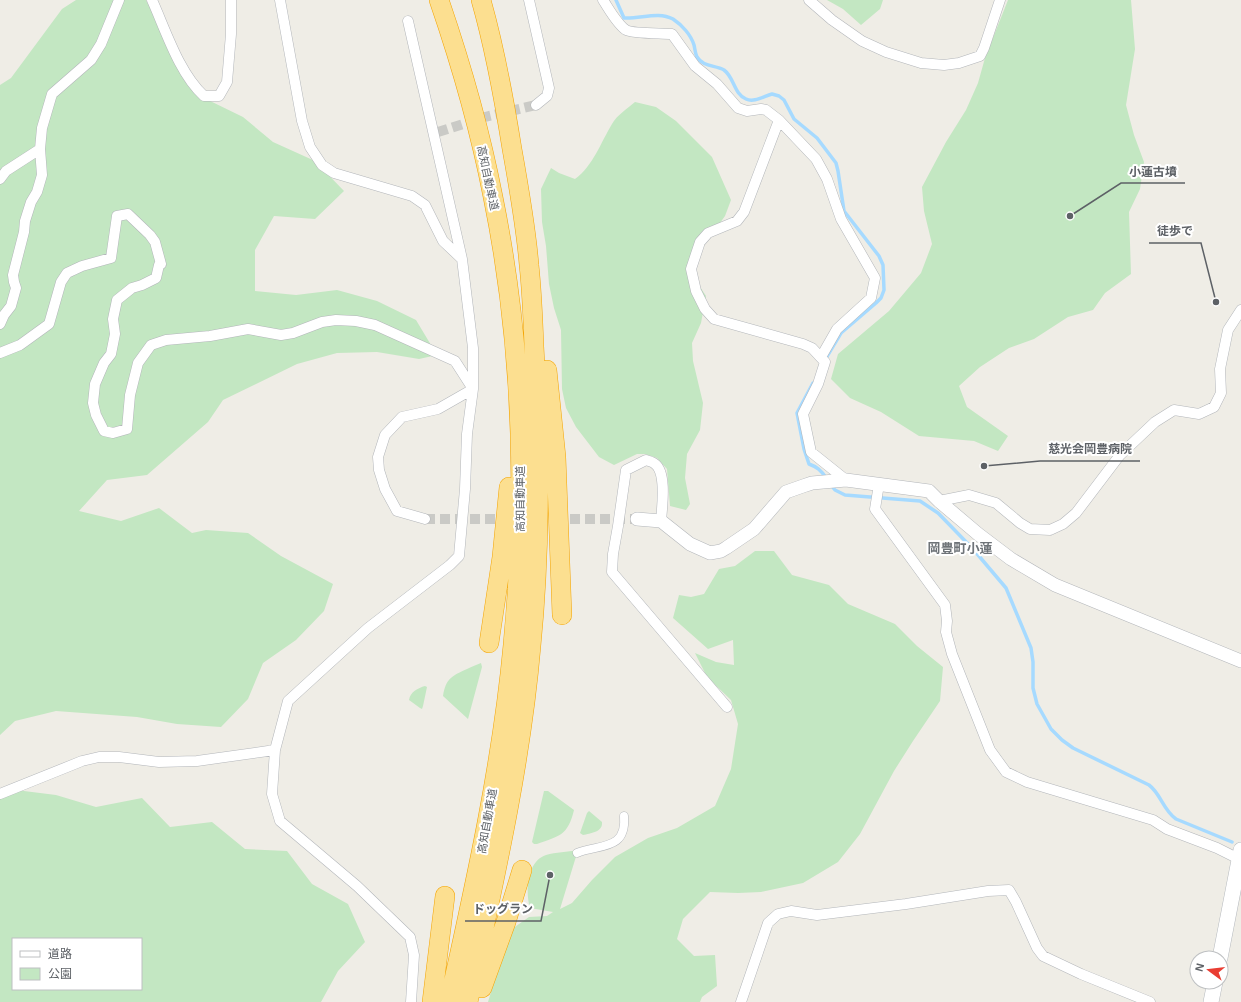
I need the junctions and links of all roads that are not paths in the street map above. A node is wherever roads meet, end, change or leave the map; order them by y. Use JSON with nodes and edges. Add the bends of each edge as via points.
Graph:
{"nodes":[{"id":1,"x":119,"y":0,"type":"edge"},
{"id":2,"x":152,"y":0,"type":"edge"},
{"id":3,"x":231,"y":0,"type":"edge"},
{"id":4,"x":280,"y":0,"type":"edge"},
{"id":5,"x":439,"y":0,"type":"edge"},
{"id":6,"x":481,"y":0,"type":"edge"},
{"id":7,"x":530,"y":0,"type":"edge"},
{"id":8,"x":603,"y":0,"type":"edge"},
{"id":9,"x":809,"y":0,"type":"edge"},
{"id":10,"x":1000,"y":0,"type":"edge"},
{"id":11,"x":408,"y":21,"type":"dead end"},
{"id":12,"x":536,"y":105,"type":"tunnel mouth"},
{"id":13,"x":779,"y":120,"type":"junction"},
{"id":14,"x":40,"y":149,"type":"junction"},
{"id":15,"x":0,"y":179,"type":"edge"},
{"id":16,"x":462,"y":258,"type":"junction"},
{"id":17,"x":529,"y":264,"type":"junction"},
{"id":18,"x":507,"y":284,"type":"junction"},
{"id":19,"x":1241,"y":310,"type":"edge"},
{"id":20,"x":0,"y":324,"type":"edge"},
{"id":21,"x":0,"y":353,"type":"edge"},
{"id":22,"x":823,"y":359,"type":"junction"},
{"id":23,"x":474,"y":389,"type":"junction"},
{"id":24,"x":841,"y":480,"type":"junction"},
{"id":25,"x":877,"y":494,"type":"junction"},
{"id":26,"x":938,"y":501,"type":"junction"},
{"id":27,"x":426,"y":519,"type":"tunnel mouth"},
{"id":28,"x":637,"y":519,"type":"tunnel mouth"},
{"id":29,"x":661,"y":521,"type":"junction"},
{"id":30,"x":562,"y":615,"type":"dead end"},
{"id":31,"x":489,"y":643,"type":"dead end"},
{"id":32,"x":1241,"y":661,"type":"edge"},
{"id":33,"x":727,"y":707,"type":"dead end"},
{"id":34,"x":275,"y":750,"type":"junction"},
{"id":35,"x":0,"y":794,"type":"edge"},
{"id":36,"x":624,"y":816,"type":"dead end"},
{"id":37,"x":576,"y":853,"type":"dead end"},
{"id":38,"x":1240,"y":854,"type":"edge"},
{"id":39,"x":522,"y":870,"type":"dead end"},
{"id":40,"x":445,"y":896,"type":"dead end"},
{"id":41,"x":1222,"y":950,"type":"edge"},
{"id":42,"x":1213,"y":990,"type":"edge"},
{"id":43,"x":411,"y":1002,"type":"edge"},
{"id":44,"x":432,"y":1002,"type":"edge"},
{"id":45,"x":449,"y":1002,"type":"edge"},
{"id":46,"x":468,"y":1002,"type":"edge"},
{"id":47,"x":477,"y":1002,"type":"edge"},
{"id":48,"x":741,"y":1002,"type":"edge"},
{"id":49,"x":1150,"y":1002,"type":"edge"},
{"id":50,"x":1211,"y":1002,"type":"edge"}],
"edges":[{"from":1,"to":14,"type":"street","via":[[92,60],[52,94],[42,128]]},
{"from":2,"to":3,"type":"street","via":[[179,61],[194,87],[204,96],[219,96],[227,82]]},
{"from":4,"to":16,"type":"street","via":[[302,120],[310,147],[322,165],[334,173],[419,200],[444,241]]},
{"from":5,"to":18,"type":"highway","name":"高知自動車道","via":[[474,112],[493,197]]},
{"from":6,"to":17,"type":"highway","name":"高知自動車道","via":[[504,100]]},
{"from":7,"to":12,"type":"street","via":[[549,88],[547,96]]},
{"from":8,"to":13,"type":"street","via":[[626,30],[672,34],[695,66],[717,84],[738,108],[747,111],[766,110]]},
{"from":9,"to":10,"type":"street","via":[[862,41],[921,63],[944,65],[980,56]]},
{"from":11,"to":16,"type":"street","via":[[436,132]]},
{"from":13,"to":22,"type":"street","via":[[816,159],[828,179],[841,219],[875,278],[871,298],[837,329]]},
{"from":13,"to":22,"type":"street","via":[[744,212],[737,221],[704,237],[691,269],[696,291],[705,309],[714,319],[803,344],[812,348]]},
{"from":14,"to":15,"type":"street"},
{"from":14,"to":20,"type":"street","via":[[42,175],[25,221],[13,275],[16,288]]},
{"from":16,"to":23,"type":"street","via":[[473,348]]},
{"from":17,"to":30,"type":"highway","via":[[548,379],[556,457]]},
{"from":17,"to":46,"type":"highway","name":"高知自動車道","via":[[539,485],[537,572],[531,649],[508,804]]},
{"from":18,"to":31,"type":"highway","via":[[509,484],[502,557]]},
{"from":18,"to":45,"type":"highway","name":"高知自動車道","via":[[518,383],[520,483],[519,571],[513,647],[491,800]]},
{"from":19,"to":26,"type":"street","via":[[1228,330],[1220,369],[1221,393],[1214,407],[1199,414],[1174,410],[1155,422],[1120,455],[1076,513],[1063,524],[1050,530],[1030,529],[996,503],[969,495]]},
{"from":21,"to":23,"type":"street","via":[[20,345],[49,324],[61,282],[67,273],[111,258],[117,216],[128,214],[155,242],[161,264],[156,278],[132,288],[117,300],[111,354],[95,384],[93,403],[104,431],[113,433],[126,429],[130,395],[138,363],[151,345],[166,340],[248,329],[281,335],[336,320],[375,325],[456,361]]},
{"from":22,"to":24,"type":"street","via":[[818,384],[803,414],[811,452]]},
{"from":23,"to":27,"type":"street","via":[[438,409],[402,417],[385,435],[378,457],[385,489],[397,511]]},
{"from":23,"to":34,"type":"street","via":[[467,434],[460,556],[368,628],[288,702]]},
{"from":24,"to":25,"type":"street"},
{"from":24,"to":29,"type":"street","via":[[820,482],[786,492],[754,529],[721,551],[710,553],[690,544]]},
{"from":25,"to":26,"type":"street","via":[[929,491]]},
{"from":25,"to":38,"type":"street","via":[[875,509],[945,605],[946,632],[952,654],[990,750],[1006,772],[1027,782],[1153,820],[1217,848]]},
{"from":26,"to":32,"type":"street","via":[[1011,559],[1055,585]]},
{"from":28,"to":29,"type":"street"},
{"from":29,"to":33,"type":"street","via":[[662,474],[656,464],[646,460],[626,470],[612,572]]},
{"from":34,"to":35,"type":"street","via":[[197,761],[159,762],[99,757],[82,761]]},
{"from":34,"to":43,"type":"street","via":[[272,794],[280,821],[357,886],[410,937],[414,954]]},
{"from":36,"to":37,"type":"street","via":[[622,834],[615,843]]},
{"from":38,"to":41,"type":"main road"},
{"from":39,"to":47,"type":"highway"},
{"from":40,"to":44,"type":"highway"},
{"from":42,"to":50,"type":"main road"},
{"from":48,"to":49,"type":"street","via":[[768,923],[778,914],[791,911],[817,915],[1009,890],[1043,956]]}]}
